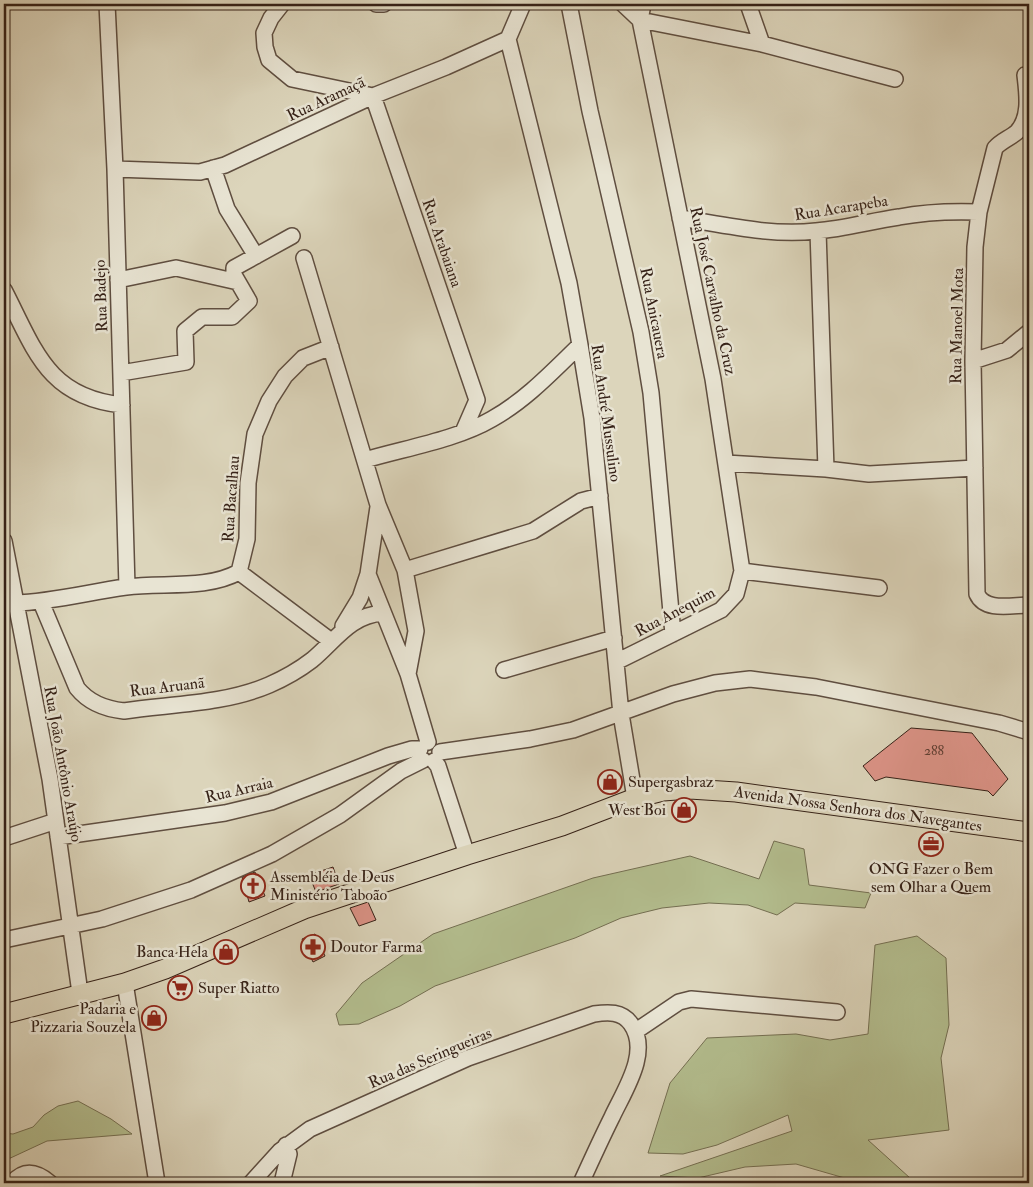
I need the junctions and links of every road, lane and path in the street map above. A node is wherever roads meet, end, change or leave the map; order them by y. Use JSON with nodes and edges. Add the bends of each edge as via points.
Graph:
{"nodes":[{"id":1,"x":107,"y":4,"type":"edge"},
{"id":2,"x":282,"y":4,"type":"edge"},
{"id":3,"x":376,"y":4,"type":"edge"},
{"id":4,"x":384,"y":4,"type":"edge"},
{"id":5,"x":523,"y":4,"type":"edge"},
{"id":6,"x":569,"y":4,"type":"edge"},
{"id":7,"x":624,"y":4,"type":"edge"},
{"id":8,"x":643,"y":4,"type":"edge"},
{"id":9,"x":748,"y":4,"type":"edge"},
{"id":10,"x":640,"y":20,"type":"junction"},
{"id":11,"x":508,"y":38,"type":"junction"},
{"id":12,"x":762,"y":44,"type":"junction"},
{"id":13,"x":1025,"y":75,"type":"dead end"},
{"id":14,"x":895,"y":79,"type":"dead end"},
{"id":15,"x":373,"y":96,"type":"junction"},
{"id":16,"x":213,"y":168,"type":"junction"},
{"id":17,"x":115,"y":169,"type":"junction"},
{"id":18,"x":978,"y":212,"type":"junction"},
{"id":19,"x":680,"y":218,"type":"junction"},
{"id":20,"x":818,"y":231,"type":"junction"},
{"id":21,"x":292,"y":236,"type":"dead end"},
{"id":22,"x":256,"y":256,"type":"junction"},
{"id":23,"x":304,"y":258,"type":"dead end"},
{"id":24,"x":118,"y":280,"type":"junction"},
{"id":25,"x":238,"y":282,"type":"junction"},
{"id":26,"x":4,"y":290,"type":"edge"},
{"id":27,"x":1029,"y":332,"type":"edge"},
{"id":28,"x":580,"y":345,"type":"junction"},
{"id":29,"x":331,"y":347,"type":"junction"},
{"id":30,"x":973,"y":361,"type":"junction"},
{"id":31,"x":121,"y":374,"type":"junction"},
{"id":32,"x":477,"y":400,"type":"junction"},
{"id":33,"x":122,"y":405,"type":"junction"},
{"id":34,"x":507,"y":410,"type":"junction"},
{"id":35,"x":463,"y":432,"type":"junction"},
{"id":36,"x":365,"y":460,"type":"junction"},
{"id":37,"x":726,"y":463,"type":"junction"},
{"id":38,"x":826,"y":468,"type":"junction"},
{"id":39,"x":974,"y":468,"type":"junction"},
{"id":40,"x":600,"y":496,"type":"junction"},
{"id":41,"x":378,"y":506,"type":"junction"},
{"id":42,"x":4,"y":541,"type":"edge"},
{"id":43,"x":405,"y":570,"type":"junction"},
{"id":44,"x":742,"y":571,"type":"junction"},
{"id":45,"x":239,"y":572,"type":"junction"},
{"id":46,"x":368,"y":574,"type":"junction"},
{"id":47,"x":126,"y":587,"type":"junction"},
{"id":48,"x":879,"y":588,"type":"dead end"},
{"id":49,"x":42,"y":602,"type":"junction"},
{"id":50,"x":15,"y":603,"type":"junction"},
{"id":51,"x":1029,"y":605,"type":"edge"},
{"id":52,"x":383,"y":613,"type":"junction"},
{"id":53,"x":673,"y":634,"type":"junction"},
{"id":54,"x":336,"y":637,"type":"junction"},
{"id":55,"x":614,"y":638,"type":"junction"},
{"id":56,"x":616,"y":662,"type":"junction"},
{"id":57,"x":504,"y":670,"type":"dead end"},
{"id":58,"x":408,"y":674,"type":"junction"},
{"id":59,"x":621,"y":714,"type":"junction"},
{"id":60,"x":1029,"y":732,"type":"edge"},
{"id":61,"x":429,"y":753,"type":"junction"},
{"id":62,"x":635,"y":798,"type":"junction"},
{"id":63,"x":56,"y":821,"type":"junction"},
{"id":64,"x":1029,"y":832,"type":"edge"},
{"id":65,"x":58,"y":837,"type":"junction"},
{"id":66,"x":4,"y":838,"type":"edge"},
{"id":67,"x":467,"y":855,"type":"junction"},
{"id":68,"x":71,"y":925,"type":"junction"},
{"id":69,"x":4,"y":940,"type":"edge"},
{"id":70,"x":126,"y":983,"type":"junction"},
{"id":71,"x":80,"y":993,"type":"junction"},
{"id":72,"x":837,"y":1012,"type":"dead end"},
{"id":73,"x":4,"y":1014,"type":"edge"},
{"id":74,"x":636,"y":1031,"type":"junction"},
{"id":75,"x":286,"y":1145,"type":"junction"},
{"id":76,"x":253,"y":1181,"type":"edge"},
{"id":77,"x":12,"y":1183,"type":"edge"},
{"id":78,"x":50,"y":1183,"type":"edge"},
{"id":79,"x":157,"y":1183,"type":"edge"},
{"id":80,"x":274,"y":1183,"type":"edge"},
{"id":81,"x":282,"y":1183,"type":"edge"},
{"id":82,"x":580,"y":1183,"type":"edge"}],
"edges":[{"from":1,"to":17,"type":"street","name":"Rua Badejo"},
{"from":2,"to":15,"type":"street","via":[[264,33],[269,60],[292,78]]},
{"from":3,"to":4,"type":"street"},
{"from":5,"to":11,"type":"street"},
{"from":6,"to":53,"type":"street","name":"Rua Anicauera","via":[[641,332],[651,393]]},
{"from":7,"to":10,"type":"street"},
{"from":8,"to":10,"type":"street"},
{"from":9,"to":12,"type":"street"},
{"from":10,"to":12,"type":"street"},
{"from":10,"to":19,"type":"street","name":"Rua José Carvalho da Cruz"},
{"from":11,"to":15,"type":"street","name":"Rua Aramaçã"},
{"from":11,"to":28,"type":"street","name":"Rua André Mussulino","via":[[569,282]]},
{"from":12,"to":14,"type":"street"},
{"from":13,"to":18,"type":"street","name":"Rua Manoel Mota","via":[[1028,104],[1023,122],[1017,132],[995,148]]},
{"from":15,"to":16,"type":"street","name":"Rua Aramaçã"},
{"from":15,"to":32,"type":"street","name":"Rua Arabaiana"},
{"from":16,"to":17,"type":"street","name":"Rua Aramaçã","via":[[200,172]]},
{"from":16,"to":22,"type":"street","via":[[227,209]]},
{"from":17,"to":24,"type":"street","name":"Rua Badejo"},
{"from":18,"to":20,"type":"street","name":"Rua Acarapeba","via":[[901,216]]},
{"from":18,"to":30,"type":"street","name":"Rua Manoel Mota"},
{"from":19,"to":20,"type":"street","name":"Rua Acarapeba","via":[[764,232]]},
{"from":19,"to":37,"type":"street","name":"Rua José Carvalho da Cruz","via":[[713,379]]},
{"from":20,"to":38,"type":"street"},
{"from":21,"to":22,"type":"street"},
{"from":22,"to":25,"type":"street","via":[[234,268]]},
{"from":23,"to":29,"type":"street"},
{"from":24,"to":25,"type":"street","via":[[176,268]]},
{"from":24,"to":31,"type":"street","name":"Rua Badejo"},
{"from":25,"to":31,"type":"street","via":[[249,301],[232,317],[202,318],[185,331],[186,362]]},
{"from":26,"to":33,"type":"street","via":[[49,373],[82,397],[98,403]]},
{"from":27,"to":30,"type":"street","via":[[1007,350]]},
{"from":28,"to":34,"type":"street"},
{"from":28,"to":40,"type":"street","name":"Rua André Mussulino"},
{"from":29,"to":36,"type":"street"},
{"from":29,"to":45,"type":"street","name":"Rua Bacalhau","via":[[302,358],[286,376],[255,434],[248,483],[247,539]]},
{"from":30,"to":39,"type":"street","name":"Rua Manoel Mota"},
{"from":31,"to":33,"type":"street","name":"Rua Badejo"},
{"from":32,"to":34,"type":"street"},
{"from":32,"to":35,"type":"street"},
{"from":33,"to":47,"type":"street","name":"Rua Badejo"},
{"from":34,"to":35,"type":"street"},
{"from":35,"to":36,"type":"street"},
{"from":36,"to":41,"type":"street"},
{"from":37,"to":38,"type":"street"},
{"from":37,"to":44,"type":"street","name":"Rua José Carvalho da Cruz"},
{"from":38,"to":39,"type":"street","via":[[877,474]]},
{"from":39,"to":51,"type":"street","name":"Rua Manoel Mota","via":[[977,594],[989,606]]},
{"from":40,"to":43,"type":"street","via":[[581,501],[534,532]]},
{"from":40,"to":55,"type":"street","name":"Rua André Mussulino"},
{"from":41,"to":43,"type":"street"},
{"from":41,"to":46,"type":"street","name":"Rua Aruanã"},
{"from":42,"to":50,"type":"street","name":"Rua João Antônio Araújo"},
{"from":43,"to":58,"type":"street","via":[[416,631]]},
{"from":44,"to":48,"type":"street"},
{"from":44,"to":53,"type":"street","name":"Rua Anequim","via":[[736,594],[729,603]]},
{"from":45,"to":47,"type":"street","via":[[219,581]]},
{"from":45,"to":54,"type":"street"},
{"from":46,"to":52,"type":"street"},
{"from":46,"to":54,"type":"street","name":"Rua Aruanã","via":[[360,598]]},
{"from":47,"to":49,"type":"street"},
{"from":49,"to":50,"type":"street"},
{"from":49,"to":54,"type":"street","name":"Rua Aruanã","via":[[77,688],[84,696],[110,709],[124,711],[235,696],[268,685],[295,672]]},
{"from":50,"to":63,"type":"street","name":"Rua João Antônio Araújo"},
{"from":52,"to":54,"type":"street","name":"Rua Aruanã","via":[[363,616]]},
{"from":52,"to":58,"type":"street"},
{"from":53,"to":56,"type":"street","name":"Rua Anequim"},
{"from":55,"to":56,"type":"street","name":"Rua André Mussulino"},
{"from":55,"to":57,"type":"street","name":"Rua Anequim"},
{"from":56,"to":59,"type":"street","name":"Rua André Mussulino"},
{"from":58,"to":61,"type":"street"},
{"from":59,"to":60,"type":"street","name":"Rua Arraia","via":[[673,694],[715,683],[750,679],[816,687],[999,723]]},
{"from":59,"to":61,"type":"street","name":"Rua Arraia","via":[[573,730]]},
{"from":59,"to":62,"type":"street","name":"Rua André Mussulino"},
{"from":61,"to":65,"type":"street","name":"Rua Arraia","via":[[412,749],[388,756],[271,802],[215,814]]},
{"from":61,"to":67,"type":"street","via":[[438,766]]},
{"from":61,"to":68,"type":"street","via":[[340,816],[272,854],[183,893],[102,919]]},
{"from":62,"to":64,"type":"main road","name":"Avenida Nossa Senhora dos Navegantes","via":[[690,789],[736,792]]},
{"from":62,"to":67,"type":"main road","name":"Avenida Nossa Senhora dos Navegantes","via":[[562,826]]},
{"from":63,"to":65,"type":"street","name":"Rua João Antônio Araújo"},
{"from":63,"to":66,"type":"street"},
{"from":65,"to":68,"type":"street","name":"Rua João Antônio Araújo"},
{"from":67,"to":70,"type":"main road","name":"Avenida Nossa Senhora dos Navegantes","via":[[304,908]]},
{"from":68,"to":69,"type":"street"},
{"from":68,"to":71,"type":"street","name":"Rua João Antônio Araújo"},
{"from":70,"to":71,"type":"main road","name":"Avenida Nossa Senhora dos Navegantes"},
{"from":70,"to":79,"type":"street"},
{"from":71,"to":73,"type":"main road","name":"Avenida Nossa Senhora dos Navegantes"},
{"from":72,"to":74,"type":"street","via":[[691,1000],[679,1002]]},
{"from":74,"to":75,"type":"street","name":"Rua das Seringueiras","via":[[627,1018],[611,1012],[594,1014],[468,1058],[310,1129]]},
{"from":74,"to":82,"type":"street","via":[[639,1047],[635,1068]]},
{"from":75,"to":76,"type":"street","name":"Rua das Seringueiras"},
{"from":75,"to":81,"type":"street","via":[[289,1154]]},
{"from":76,"to":80,"type":"street","via":[[266,1177]]},
{"from":77,"to":78,"type":"street","via":[[28,1172],[39,1174]]}]}
